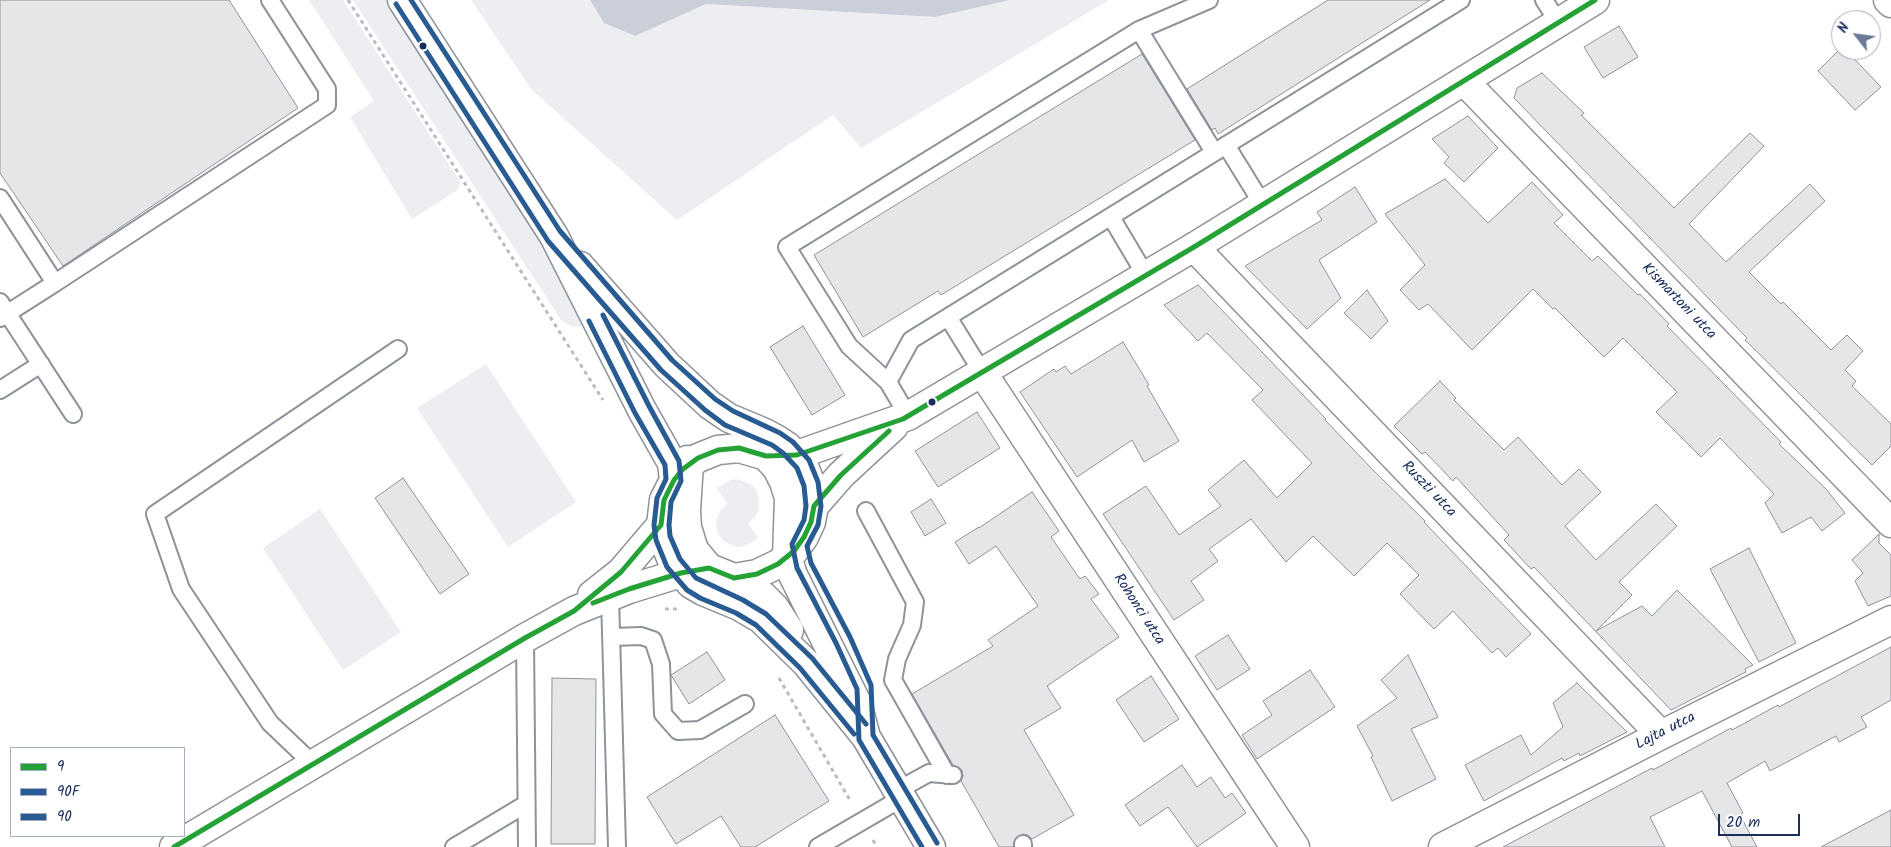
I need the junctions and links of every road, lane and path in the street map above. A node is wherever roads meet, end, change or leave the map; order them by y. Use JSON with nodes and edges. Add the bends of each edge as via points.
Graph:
{"nodes":[{"id":1,"x":270,"y":0,"type":"edge"},
{"id":2,"x":348,"y":0,"type":"edge"},
{"id":3,"x":402,"y":0,"type":"edge"},
{"id":4,"x":1209,"y":0,"type":"edge"},
{"id":5,"x":1461,"y":0,"type":"edge"},
{"id":6,"x":1595,"y":0,"type":"edge"},
{"id":7,"x":1888,"y":0,"type":"edge"},
{"id":8,"x":1891,"y":3,"type":"edge"},
{"id":9,"x":1551,"y":11,"type":"edge"},
{"id":10,"x":1139,"y":30,"type":"junction"},
{"id":11,"x":1464,"y":81,"type":"junction"},
{"id":12,"x":1220,"y":149,"type":"junction"},
{"id":13,"x":0,"y":198,"type":"edge"},
{"id":14,"x":1263,"y":205,"type":"junction"},
{"id":15,"x":1111,"y":217,"type":"junction"},
{"id":16,"x":554,"y":236,"type":"junction"},
{"id":17,"x":1194,"y":248,"type":"junction"},
{"id":18,"x":1146,"y":276,"type":"junction"},
{"id":19,"x":55,"y":283,"type":"junction"},
{"id":20,"x":3,"y":311,"type":"edge"},
{"id":21,"x":948,"y":317,"type":"junction"},
{"id":22,"x":398,"y":349,"type":"dead end"},
{"id":23,"x":41,"y":364,"type":"junction"},
{"id":24,"x":667,"y":365,"type":"junction"},
{"id":25,"x":982,"y":372,"type":"junction"},
{"id":26,"x":888,"y":382,"type":"junction"},
{"id":27,"x":0,"y":390,"type":"edge"},
{"id":28,"x":607,"y":406,"type":"dead end"},
{"id":29,"x":73,"y":414,"type":"dead end"},
{"id":30,"x":906,"y":417,"type":"junction"},
{"id":31,"x":739,"y":448,"type":"junction"},
{"id":32,"x":797,"y":455,"type":"junction"},
{"id":33,"x":766,"y":456,"type":"junction"},
{"id":34,"x":681,"y":472,"type":"junction"},
{"id":35,"x":814,"y":506,"type":"junction"},
{"id":36,"x":866,"y":512,"type":"dead end"},
{"id":37,"x":1891,"y":523,"type":"edge"},
{"id":38,"x":661,"y":524,"type":"junction"},
{"id":39,"x":793,"y":551,"type":"junction"},
{"id":40,"x":682,"y":573,"type":"junction"},
{"id":41,"x":722,"y":573,"type":"junction"},
{"id":42,"x":610,"y":597,"type":"junction"},
{"id":43,"x":574,"y":611,"type":"junction"},
{"id":44,"x":1891,"y":620,"type":"edge"},
{"id":45,"x":612,"y":637,"type":"junction"},
{"id":46,"x":525,"y":638,"type":"junction"},
{"id":47,"x":806,"y":663,"type":"junction"},
{"id":48,"x":779,"y":679,"type":"dead end"},
{"id":49,"x":745,"y":704,"type":"dead end"},
{"id":50,"x":1661,"y":735,"type":"junction"},
{"id":51,"x":866,"y":738,"type":"junction"},
{"id":52,"x":313,"y":764,"type":"junction"},
{"id":53,"x":900,"y":794,"type":"junction"},
{"id":54,"x":526,"y":804,"type":"junction"},
{"id":55,"x":862,"y":821,"type":"junction"},
{"id":56,"x":174,"y":847,"type":"edge"},
{"id":57,"x":454,"y":847,"type":"edge"},
{"id":58,"x":527,"y":847,"type":"edge"},
{"id":59,"x":617,"y":847,"type":"edge"},
{"id":60,"x":818,"y":847,"type":"edge"},
{"id":61,"x":877,"y":847,"type":"edge"},
{"id":62,"x":931,"y":847,"type":"edge"},
{"id":63,"x":1295,"y":847,"type":"edge"},
{"id":64,"x":1443,"y":847,"type":"edge"}],
"edges":[{"from":1,"to":19,"type":"lane","via":[[327,89],[328,105]]},
{"from":2,"to":28,"type":"path"},
{"from":3,"to":16,"type":"street"},
{"from":4,"to":10,"type":"lane"},
{"from":5,"to":12,"type":"lane"},
{"from":6,"to":9,"type":"street"},
{"from":7,"to":8,"type":"street"},
{"from":9,"to":11,"type":"street"},
{"from":10,"to":12,"type":"lane"},
{"from":10,"to":26,"type":"lane","via":[[787,246],[849,346]]},
{"from":11,"to":14,"type":"street"},
{"from":11,"to":37,"type":"street","name":"Kismartoni utca"},
{"from":12,"to":14,"type":"lane"},
{"from":12,"to":15,"type":"lane"},
{"from":13,"to":19,"type":"lane"},
{"from":14,"to":17,"type":"street"},
{"from":15,"to":18,"type":"lane"},
{"from":15,"to":21,"type":"lane"},
{"from":16,"to":24,"type":"street"},
{"from":16,"to":34,"type":"street","via":[[642,410],[672,464]]},
{"from":17,"to":18,"type":"street"},
{"from":17,"to":50,"type":"street","name":"Ruszti utca"},
{"from":18,"to":25,"type":"street"},
{"from":19,"to":20,"type":"lane"},
{"from":20,"to":23,"type":"lane"},
{"from":21,"to":25,"type":"lane"},
{"from":21,"to":26,"type":"lane","via":[[911,340]]},
{"from":22,"to":52,"type":"lane","via":[[155,514],[181,589],[270,723]]},
{"from":23,"to":27,"type":"lane"},
{"from":23,"to":29,"type":"lane"},
{"from":24,"to":31,"type":"street","via":[[692,410],[712,430]]},
{"from":24,"to":32,"type":"street","via":[[720,413],[765,433]]},
{"from":25,"to":30,"type":"street"},
{"from":25,"to":63,"type":"street","name":"Rohonci utca"},
{"from":26,"to":30,"type":"lane"},
{"from":30,"to":32,"type":"street"},
{"from":30,"to":35,"type":"street","via":[[841,475]]},
{"from":31,"to":33,"type":"street"},
{"from":31,"to":34,"type":"street","via":[[712,451]]},
{"from":32,"to":33,"type":"street"},
{"from":32,"to":35,"type":"street","via":[[811,484]]},
{"from":33,"to":39,"type":"street","via":[[777,468],[789,498]]},
{"from":34,"to":38,"type":"street","via":[[664,500]]},
{"from":34,"to":41,"type":"street","via":[[687,527],[694,550]]},
{"from":35,"to":39,"type":"street","via":[[808,530]]},
{"from":36,"to":53,"type":"lane","via":[[915,602],[912,625],[897,659],[894,680],[952,775],[929,773]]},
{"from":38,"to":40,"type":"street","via":[[667,551]]},
{"from":38,"to":43,"type":"street","via":[[621,572]]},
{"from":39,"to":41,"type":"street","via":[[762,572]]},
{"from":39,"to":51,"type":"street","via":[[843,640],[864,687]]},
{"from":40,"to":41,"type":"street"},
{"from":40,"to":42,"type":"street"},
{"from":40,"to":47,"type":"street","via":[[704,591],[761,619]]},
{"from":41,"to":47,"type":"street","via":[[763,596],[774,607]]},
{"from":42,"to":43,"type":"street"},
{"from":42,"to":45,"type":"lane"},
{"from":43,"to":46,"type":"street"},
{"from":44,"to":50,"type":"street","name":"Lajta utca"},
{"from":45,"to":49,"type":"lane","via":[[641,636],[653,640],[661,664],[664,714],[678,731],[700,730]]},
{"from":45,"to":59,"type":"lane"},
{"from":46,"to":52,"type":"street"},
{"from":46,"to":54,"type":"lane"},
{"from":47,"to":51,"type":"street"},
{"from":48,"to":55,"type":"path"},
{"from":50,"to":64,"type":"street","name":"Lajta utca"},
{"from":51,"to":53,"type":"street"},
{"from":52,"to":56,"type":"street"},
{"from":53,"to":55,"type":"lane"},
{"from":53,"to":62,"type":"street"},
{"from":54,"to":57,"type":"lane"},
{"from":54,"to":58,"type":"lane"},
{"from":55,"to":60,"type":"lane"},
{"from":55,"to":61,"type":"path"}]}
